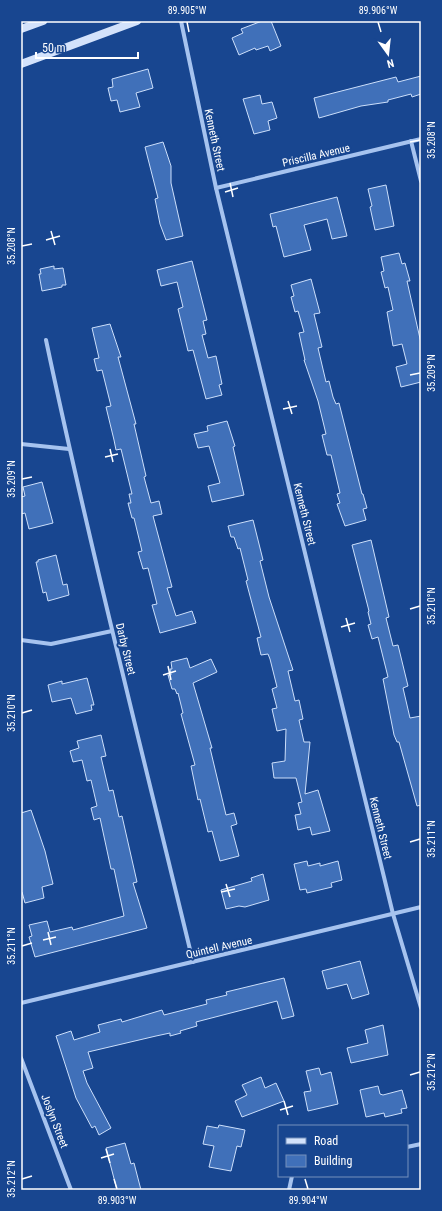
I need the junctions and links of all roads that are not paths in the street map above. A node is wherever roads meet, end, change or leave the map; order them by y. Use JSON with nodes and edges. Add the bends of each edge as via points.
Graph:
{"nodes":[{"id":1,"x":43,"y":21,"type":"edge"},
{"id":2,"x":137,"y":21,"type":"edge"},
{"id":3,"x":181,"y":21,"type":"edge"},
{"id":4,"x":21,"y":29,"type":"edge"},
{"id":5,"x":21,"y":64,"type":"edge"},
{"id":6,"x":421,"y":139,"type":"edge"},
{"id":7,"x":411,"y":141,"type":"junction"},
{"id":8,"x":421,"y":181,"type":"edge"},
{"id":9,"x":216,"y":188,"type":"junction"},
{"id":10,"x":46,"y":340,"type":"dead end"},
{"id":11,"x":21,"y":444,"type":"edge"},
{"id":12,"x":69,"y":449,"type":"junction"},
{"id":13,"x":112,"y":631,"type":"junction"},
{"id":14,"x":21,"y":640,"type":"edge"},
{"id":15,"x":421,"y":908,"type":"edge"},
{"id":16,"x":393,"y":914,"type":"junction"},
{"id":17,"x":193,"y":962,"type":"junction"},
{"id":18,"x":21,"y":1003,"type":"edge"},
{"id":19,"x":421,"y":1008,"type":"edge"},
{"id":20,"x":21,"y":1058,"type":"edge"},
{"id":21,"x":421,"y":1144,"type":"edge"},
{"id":22,"x":408,"y":1147,"type":"edge"},
{"id":23,"x":292,"y":1177,"type":"edge"},
{"id":24,"x":71,"y":1190,"type":"edge"},
{"id":25,"x":289,"y":1190,"type":"edge"}],
"edges":[{"from":1,"to":4,"type":"main road"},
{"from":2,"to":5,"type":"main road"},
{"from":3,"to":9,"type":"street","name":"Kenneth Street"},
{"from":6,"to":7,"type":"street","name":"Priscilla Avenue"},
{"from":7,"to":8,"type":"street"},
{"from":7,"to":9,"type":"street","name":"Priscilla Avenue"},
{"from":9,"to":16,"type":"street","name":"Kenneth Street"},
{"from":10,"to":12,"type":"street","name":"Darby Street"},
{"from":11,"to":12,"type":"street"},
{"from":12,"to":13,"type":"street","name":"Darby Street"},
{"from":13,"to":14,"type":"street","via":[[51,644]]},
{"from":13,"to":17,"type":"street","name":"Darby Street"},
{"from":15,"to":16,"type":"street","name":"Quintell Avenue"},
{"from":16,"to":17,"type":"street","name":"Quintell Avenue"},
{"from":16,"to":19,"type":"street","name":"Kenneth Street"},
{"from":17,"to":18,"type":"street","name":"Quintell Avenue"},
{"from":20,"to":24,"type":"street","name":"Joslyn Street"},
{"from":21,"to":22,"type":"street"},
{"from":23,"to":25,"type":"street"}]}
